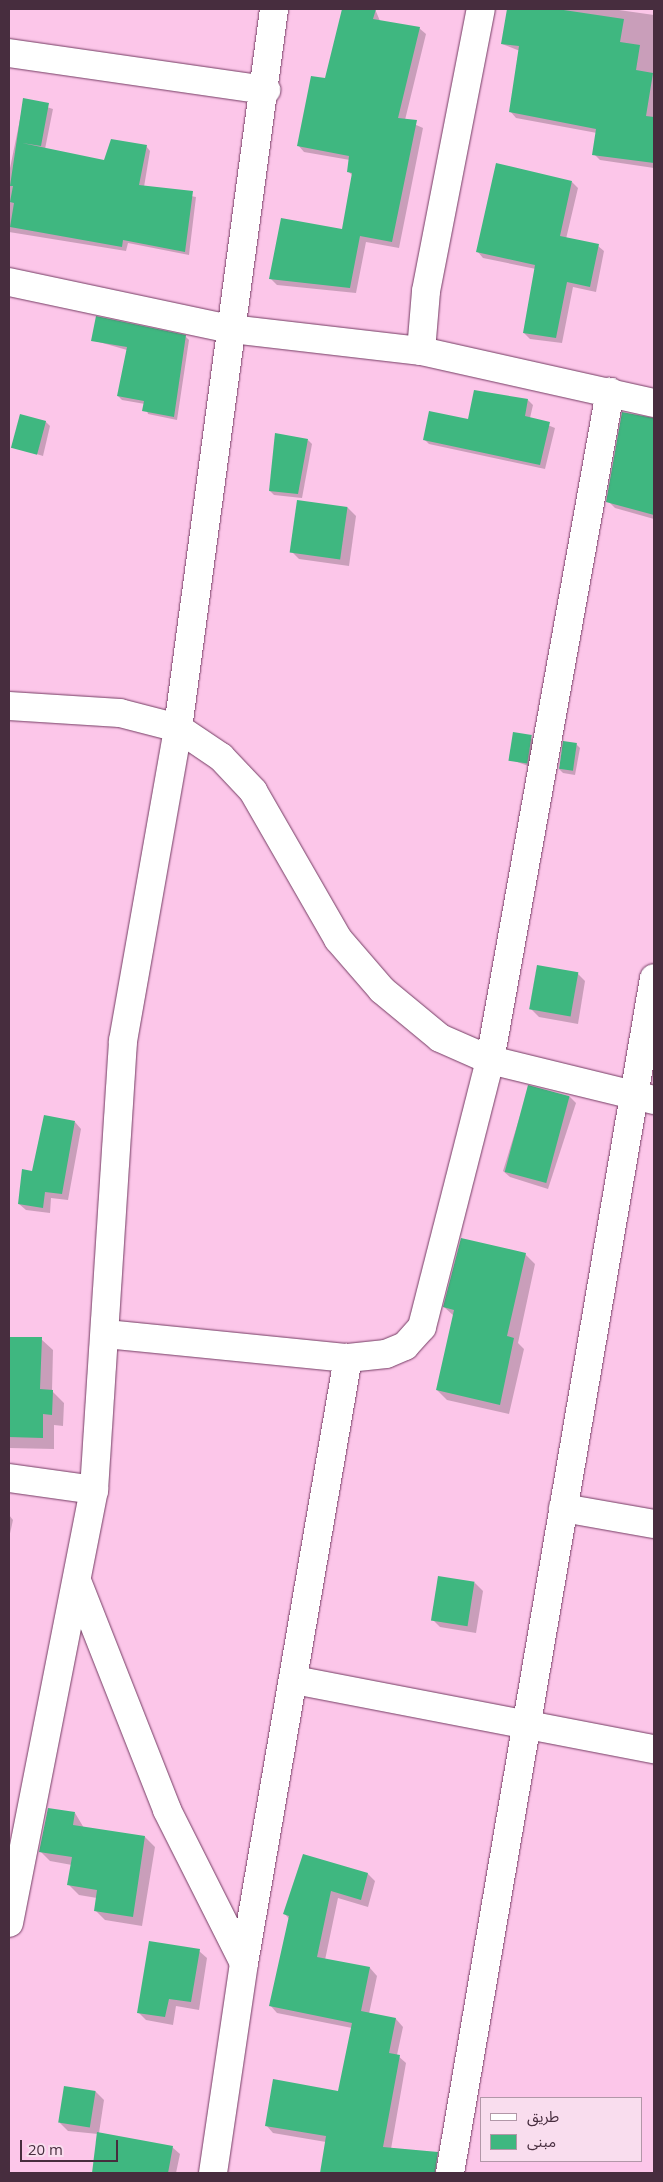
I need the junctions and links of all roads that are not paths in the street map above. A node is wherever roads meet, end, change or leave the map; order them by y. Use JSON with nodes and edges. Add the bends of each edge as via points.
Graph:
{"nodes":[{"id":1,"x":274,"y":9,"type":"edge"},
{"id":2,"x":481,"y":9,"type":"edge"},
{"id":3,"x":9,"y":52,"type":"edge"},
{"id":4,"x":266,"y":90,"type":"junction"},
{"id":5,"x":9,"y":282,"type":"edge"},
{"id":6,"x":231,"y":330,"type":"junction"},
{"id":7,"x":421,"y":351,"type":"junction"},
{"id":8,"x":610,"y":392,"type":"junction"},
{"id":9,"x":654,"y":403,"type":"edge"},
{"id":10,"x":9,"y":706,"type":"edge"},
{"id":11,"x":178,"y":728,"type":"junction"},
{"id":12,"x":654,"y":978,"type":"edge"},
{"id":13,"x":490,"y":1060,"type":"junction"},
{"id":14,"x":644,"y":1098,"type":"edge"},
{"id":15,"x":106,"y":1334,"type":"junction"},
{"id":16,"x":348,"y":1358,"type":"junction"},
{"id":17,"x":9,"y":1478,"type":"edge"},
{"id":18,"x":94,"y":1490,"type":"junction"},
{"id":19,"x":563,"y":1508,"type":"junction"},
{"id":20,"x":654,"y":1524,"type":"edge"},
{"id":21,"x":77,"y":1581,"type":"junction"},
{"id":22,"x":294,"y":1680,"type":"junction"},
{"id":23,"x":526,"y":1724,"type":"junction"},
{"id":24,"x":654,"y":1749,"type":"edge"},
{"id":25,"x":9,"y":1923,"type":"edge"},
{"id":26,"x":244,"y":1963,"type":"junction"},
{"id":27,"x":213,"y":2173,"type":"edge"},
{"id":28,"x":450,"y":2173,"type":"edge"}],
"edges":[{"from":1,"to":4,"type":"street"},
{"from":2,"to":7,"type":"street","via":[[426,291]]},
{"from":3,"to":4,"type":"street"},
{"from":4,"to":6,"type":"street"},
{"from":5,"to":6,"type":"street"},
{"from":6,"to":7,"type":"street"},
{"from":6,"to":11,"type":"street"},
{"from":7,"to":8,"type":"street"},
{"from":8,"to":9,"type":"street"},
{"from":8,"to":13,"type":"street"},
{"from":10,"to":11,"type":"street","via":[[120,713]]},
{"from":11,"to":13,"type":"street","via":[[220,757],[253,791],[338,939],[382,990],[440,1038]]},
{"from":11,"to":15,"type":"street","via":[[123,1041]]},
{"from":12,"to":14,"type":"street"},
{"from":13,"to":14,"type":"street"},
{"from":13,"to":16,"type":"street","via":[[422,1327],[405,1346],[386,1354]]},
{"from":14,"to":19,"type":"street"},
{"from":15,"to":16,"type":"street"},
{"from":15,"to":18,"type":"street"},
{"from":16,"to":22,"type":"street"},
{"from":17,"to":18,"type":"street"},
{"from":18,"to":21,"type":"street"},
{"from":19,"to":20,"type":"street"},
{"from":19,"to":23,"type":"street"},
{"from":21,"to":25,"type":"street"},
{"from":21,"to":26,"type":"street","via":[[167,1810]]},
{"from":22,"to":23,"type":"street"},
{"from":22,"to":26,"type":"street"},
{"from":23,"to":24,"type":"street"},
{"from":23,"to":28,"type":"street"},
{"from":26,"to":27,"type":"street"}]}
